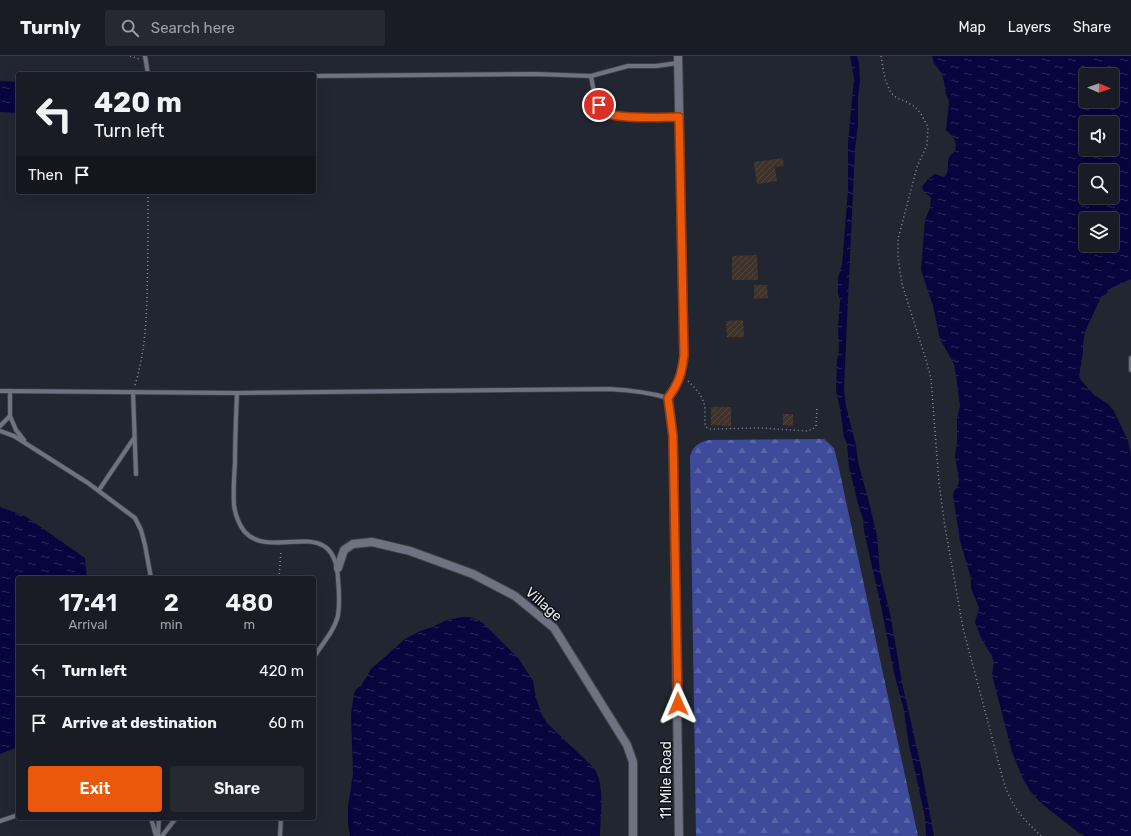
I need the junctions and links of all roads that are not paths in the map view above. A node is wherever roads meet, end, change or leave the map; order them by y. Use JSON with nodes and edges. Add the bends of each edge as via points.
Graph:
{"nodes":[{"id":1,"x":145,"y":57,"type":"edge"},
{"id":2,"x":678,"y":59,"type":"edge"},
{"id":3,"x":148,"y":72,"type":"edge"},
{"id":4,"x":316,"y":76,"type":"edge"},
{"id":5,"x":591,"y":76,"type":"junction"},
{"id":6,"x":679,"y":117,"type":"junction"},
{"id":7,"x":1131,"y":358,"type":"edge"},
{"id":8,"x":1131,"y":370,"type":"edge"},
{"id":9,"x":0,"y":391,"type":"edge"},
{"id":10,"x":10,"y":391,"type":"junction"},
{"id":11,"x":133,"y":392,"type":"junction"},
{"id":12,"x":237,"y":393,"type":"junction"},
{"id":13,"x":668,"y":398,"type":"junction"},
{"id":14,"x":10,"y":416,"type":"junction"},
{"id":15,"x":0,"y":426,"type":"edge"},
{"id":16,"x":0,"y":431,"type":"edge"},
{"id":17,"x":134,"y":438,"type":"junction"},
{"id":18,"x":27,"y":443,"type":"junction"},
{"id":19,"x":136,"y":474,"type":"dead end"},
{"id":20,"x":98,"y":490,"type":"junction"},
{"id":21,"x":338,"y":568,"type":"junction"},
{"id":22,"x":151,"y":576,"type":"edge"},
{"id":23,"x":316,"y":654,"type":"edge"},
{"id":24,"x":16,"y":816,"type":"edge"},
{"id":25,"x":152,"y":820,"type":"edge"},
{"id":26,"x":159,"y":820,"type":"edge"},
{"id":27,"x":174,"y":820,"type":"edge"},
{"id":28,"x":281,"y":820,"type":"edge"},
{"id":29,"x":0,"y":821,"type":"edge"},
{"id":30,"x":157,"y":836,"type":"edge"},
{"id":31,"x":162,"y":836,"type":"edge"},
{"id":32,"x":280,"y":836,"type":"edge"},
{"id":33,"x":633,"y":836,"type":"edge"},
{"id":34,"x":679,"y":836,"type":"edge"}],
"edges":[{"from":1,"to":3,"type":"lane"},
{"from":2,"to":5,"type":"lane","via":[[656,66],[628,66]]},
{"from":2,"to":6,"type":"street"},
{"from":4,"to":5,"type":"lane"},
{"from":5,"to":6,"type":"lane","via":[[599,105],[605,112],[640,118]]},
{"from":6,"to":13,"type":"street","via":[[684,355],[676,388]]},
{"from":7,"to":8,"type":"lane"},
{"from":9,"to":10,"type":"lane"},
{"from":10,"to":11,"type":"lane"},
{"from":10,"to":14,"type":"lane"},
{"from":11,"to":12,"type":"lane"},
{"from":11,"to":17,"type":"lane"},
{"from":12,"to":13,"type":"lane","via":[[629,390]]},
{"from":12,"to":21,"type":"lane","via":[[234,506],[244,530],[250,536],[261,540],[315,542],[331,551]]},
{"from":13,"to":34,"type":"street","name":"11 Mile Road","via":[[673,436]]},
{"from":14,"to":15,"type":"lane"},
{"from":14,"to":18,"type":"lane","via":[[16,430]]},
{"from":16,"to":18,"type":"lane"},
{"from":17,"to":19,"type":"lane"},
{"from":17,"to":20,"type":"lane"},
{"from":18,"to":20,"type":"lane"},
{"from":20,"to":22,"type":"lane","via":[[135,518],[141,530]]},
{"from":21,"to":23,"type":"lane","via":[[338,616]]},
{"from":21,"to":33,"type":"street","name":"Village","via":[[344,550],[353,544],[372,542],[410,552],[499,586],[554,628],[627,745],[633,762]]},
{"from":24,"to":29,"type":"lane"},
{"from":25,"to":30,"type":"lane"},
{"from":26,"to":30,"type":"lane"},
{"from":27,"to":31,"type":"lane"},
{"from":28,"to":32,"type":"lane"}]}
